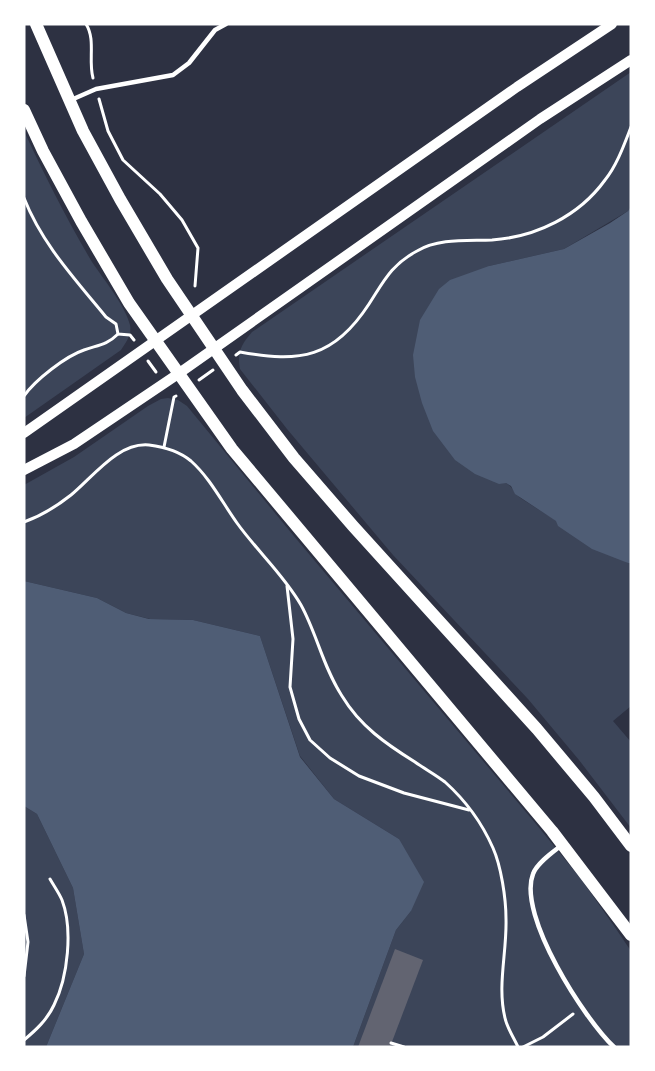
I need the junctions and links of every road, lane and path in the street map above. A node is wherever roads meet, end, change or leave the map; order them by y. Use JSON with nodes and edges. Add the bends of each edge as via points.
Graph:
{"nodes":[{"id":1,"x":36,"y":24,"type":"edge"},
{"id":2,"x":86,"y":24,"type":"edge"},
{"id":3,"x":226,"y":24,"type":"edge"},
{"id":4,"x":612,"y":24,"type":"edge"},
{"id":5,"x":631,"y":60,"type":"edge"},
{"id":6,"x":96,"y":89,"type":"junction"},
{"id":7,"x":69,"y":101,"type":"junction"},
{"id":8,"x":24,"y":110,"type":"edge"},
{"id":9,"x":631,"y":127,"type":"edge"},
{"id":10,"x":24,"y":198,"type":"edge"},
{"id":11,"x":195,"y":286,"type":"dead end"},
{"id":12,"x":192,"y":315,"type":"junction"},
{"id":13,"x":118,"y":334,"type":"junction"},
{"id":14,"x":156,"y":341,"type":"junction"},
{"id":15,"x":215,"y":349,"type":"junction"},
{"id":16,"x":142,"y":351,"type":"junction"},
{"id":17,"x":224,"y":363,"type":"junction"},
{"id":18,"x":178,"y":374,"type":"junction"},
{"id":19,"x":164,"y":384,"type":"junction"},
{"id":20,"x":188,"y":388,"type":"junction"},
{"id":21,"x":24,"y":396,"type":"edge"},
{"id":22,"x":174,"y":397,"type":"junction"},
{"id":23,"x":24,"y":433,"type":"edge"},
{"id":24,"x":163,"y":447,"type":"junction"},
{"id":25,"x":24,"y":470,"type":"edge"},
{"id":26,"x":24,"y":522,"type":"edge"},
{"id":27,"x":287,"y":585,"type":"junction"},
{"id":28,"x":471,"y":811,"type":"junction"},
{"id":29,"x":562,"y":845,"type":"junction"},
{"id":30,"x":631,"y":846,"type":"edge"},
{"id":31,"x":50,"y":879,"type":"dead end"},
{"id":32,"x":24,"y":915,"type":"edge"},
{"id":33,"x":631,"y":935,"type":"edge"},
{"id":34,"x":24,"y":976,"type":"edge"},
{"id":35,"x":582,"y":1007,"type":"junction"},
{"id":36,"x":24,"y":1040,"type":"edge"},
{"id":37,"x":391,"y":1043,"type":"dead end"},
{"id":38,"x":404,"y":1047,"type":"edge"},
{"id":39,"x":518,"y":1047,"type":"edge"},
{"id":40,"x":523,"y":1047,"type":"edge"},
{"id":41,"x":614,"y":1047,"type":"edge"}],
"edges":[{"from":1,"to":7,"type":"main road"},
{"from":2,"to":6,"type":"path","via":[[91,33],[91,69]]},
{"from":3,"to":6,"type":"lane","via":[[215,30],[189,63],[173,75]]},
{"from":4,"to":12,"type":"street"},
{"from":5,"to":15,"type":"street","via":[[540,119]]},
{"from":6,"to":7,"type":"lane"},
{"from":6,"to":11,"type":"path","via":[[108,131],[123,160],[160,194],[182,220],[198,248]]},
{"from":7,"to":12,"type":"main road","via":[[120,199]]},
{"from":8,"to":14,"type":"main road","via":[[81,221]]},
{"from":9,"to":17,"type":"path","via":[[606,180],[566,217],[517,237],[436,243],[419,249],[387,274],[355,324],[326,348],[289,357],[240,352]]},
{"from":10,"to":13,"type":"path","via":[[56,256],[116,324]]},
{"from":12,"to":14,"type":"street"},
{"from":12,"to":15,"type":"main road"},
{"from":13,"to":16,"type":"path","via":[[130,334]]},
{"from":13,"to":21,"type":"path","via":[[109,343],[82,350]]},
{"from":14,"to":16,"type":"street"},
{"from":14,"to":18,"type":"main road"},
{"from":15,"to":17,"type":"main road"},
{"from":15,"to":18,"type":"street"},
{"from":16,"to":19,"type":"path"},
{"from":16,"to":23,"type":"street"},
{"from":17,"to":20,"type":"path"},
{"from":17,"to":30,"type":"main road","via":[[294,458],[537,729]]},
{"from":18,"to":19,"type":"street"},
{"from":18,"to":20,"type":"main road"},
{"from":19,"to":22,"type":"path"},
{"from":19,"to":25,"type":"street","via":[[75,444]]},
{"from":20,"to":22,"type":"path"},
{"from":20,"to":29,"type":"main road","via":[[232,449]]},
{"from":22,"to":24,"type":"path"},
{"from":24,"to":26,"type":"path","via":[[128,449],[54,508]]},
{"from":24,"to":27,"type":"path","via":[[192,462]]},
{"from":27,"to":28,"type":"path","via":[[302,608],[332,680],[350,710],[386,744],[444,782]]},
{"from":27,"to":28,"type":"path","via":[[293,639],[290,687],[310,740],[359,776]]},
{"from":28,"to":39,"type":"path","via":[[488,836],[499,870],[507,918],[502,1002],[505,1020]]},
{"from":29,"to":33,"type":"main road"},
{"from":29,"to":35,"type":"lane","via":[[533,873],[531,901],[546,942]]},
{"from":31,"to":36,"type":"path","via":[[67,919],[64,972],[55,1005],[40,1027]]},
{"from":32,"to":34,"type":"path","via":[[28,942]]},
{"from":35,"to":40,"type":"path","via":[[543,1038]]},
{"from":35,"to":41,"type":"lane"},
{"from":37,"to":38,"type":"path"}]}
